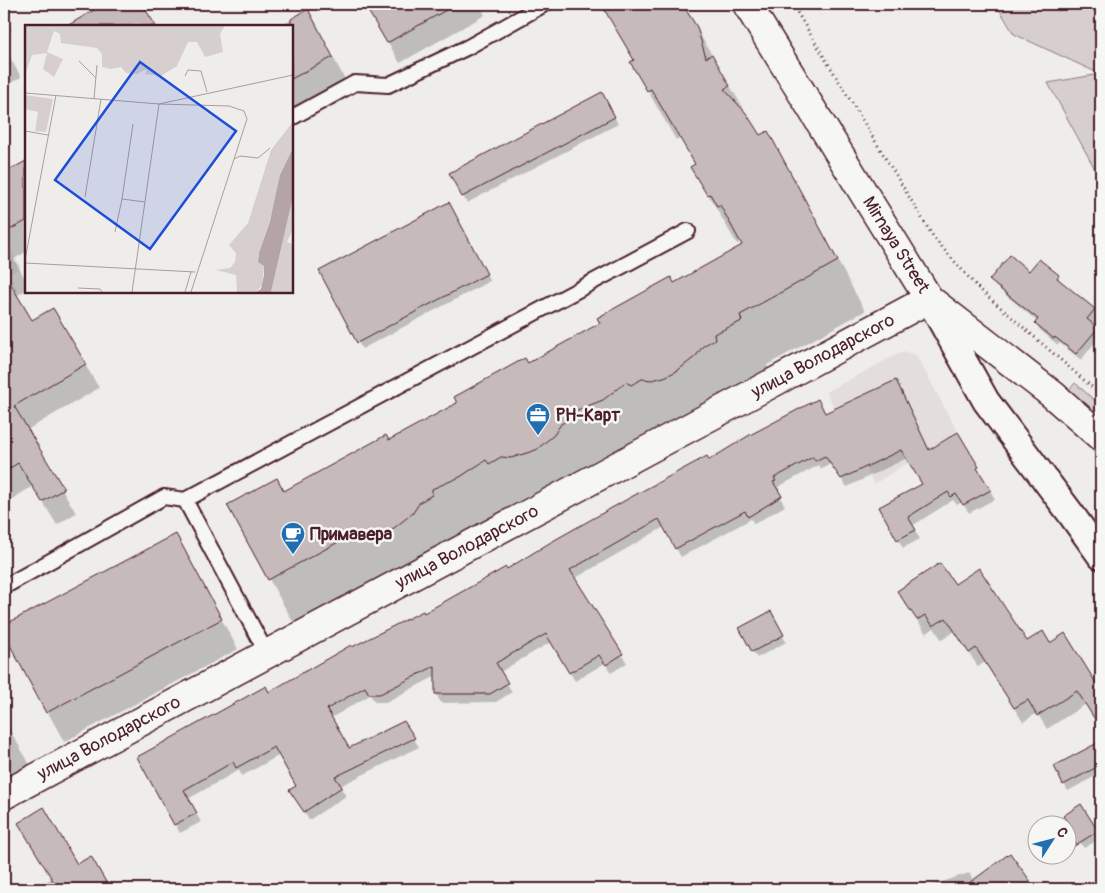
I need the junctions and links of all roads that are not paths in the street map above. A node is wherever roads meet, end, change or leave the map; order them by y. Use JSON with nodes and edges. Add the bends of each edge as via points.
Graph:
{"nodes":[{"id":1,"x":545,"y":4,"type":"edge"},
{"id":2,"x":747,"y":4,"type":"edge"},
{"id":3,"x":292,"y":117,"type":"edge"},
{"id":4,"x":688,"y":231,"type":"dead end"},
{"id":5,"x":929,"y":299,"type":"junction"},
{"id":6,"x":1101,"y":437,"type":"edge"},
{"id":7,"x":185,"y":500,"type":"junction"},
{"id":8,"x":1101,"y":556,"type":"edge"},
{"id":9,"x":4,"y":587,"type":"edge"},
{"id":10,"x":267,"y":654,"type":"junction"},
{"id":11,"x":4,"y":794,"type":"edge"}],
"edges":[{"from":1,"to":3,"type":"lane","via":[[468,47],[388,85],[354,83]]},
{"from":2,"to":5,"type":"street","name":"Mirnaya Street"},
{"from":4,"to":7,"type":"lane"},
{"from":5,"to":6,"type":"street","name":"Mirnaya Street","via":[[1053,395]]},
{"from":5,"to":8,"type":"street","via":[[986,402]]},
{"from":5,"to":10,"type":"street","name":"улица Володарского"},
{"from":7,"to":9,"type":"lane","via":[[164,497]]},
{"from":7,"to":10,"type":"lane"},
{"from":10,"to":11,"type":"street","name":"улица Володарского"}]}
